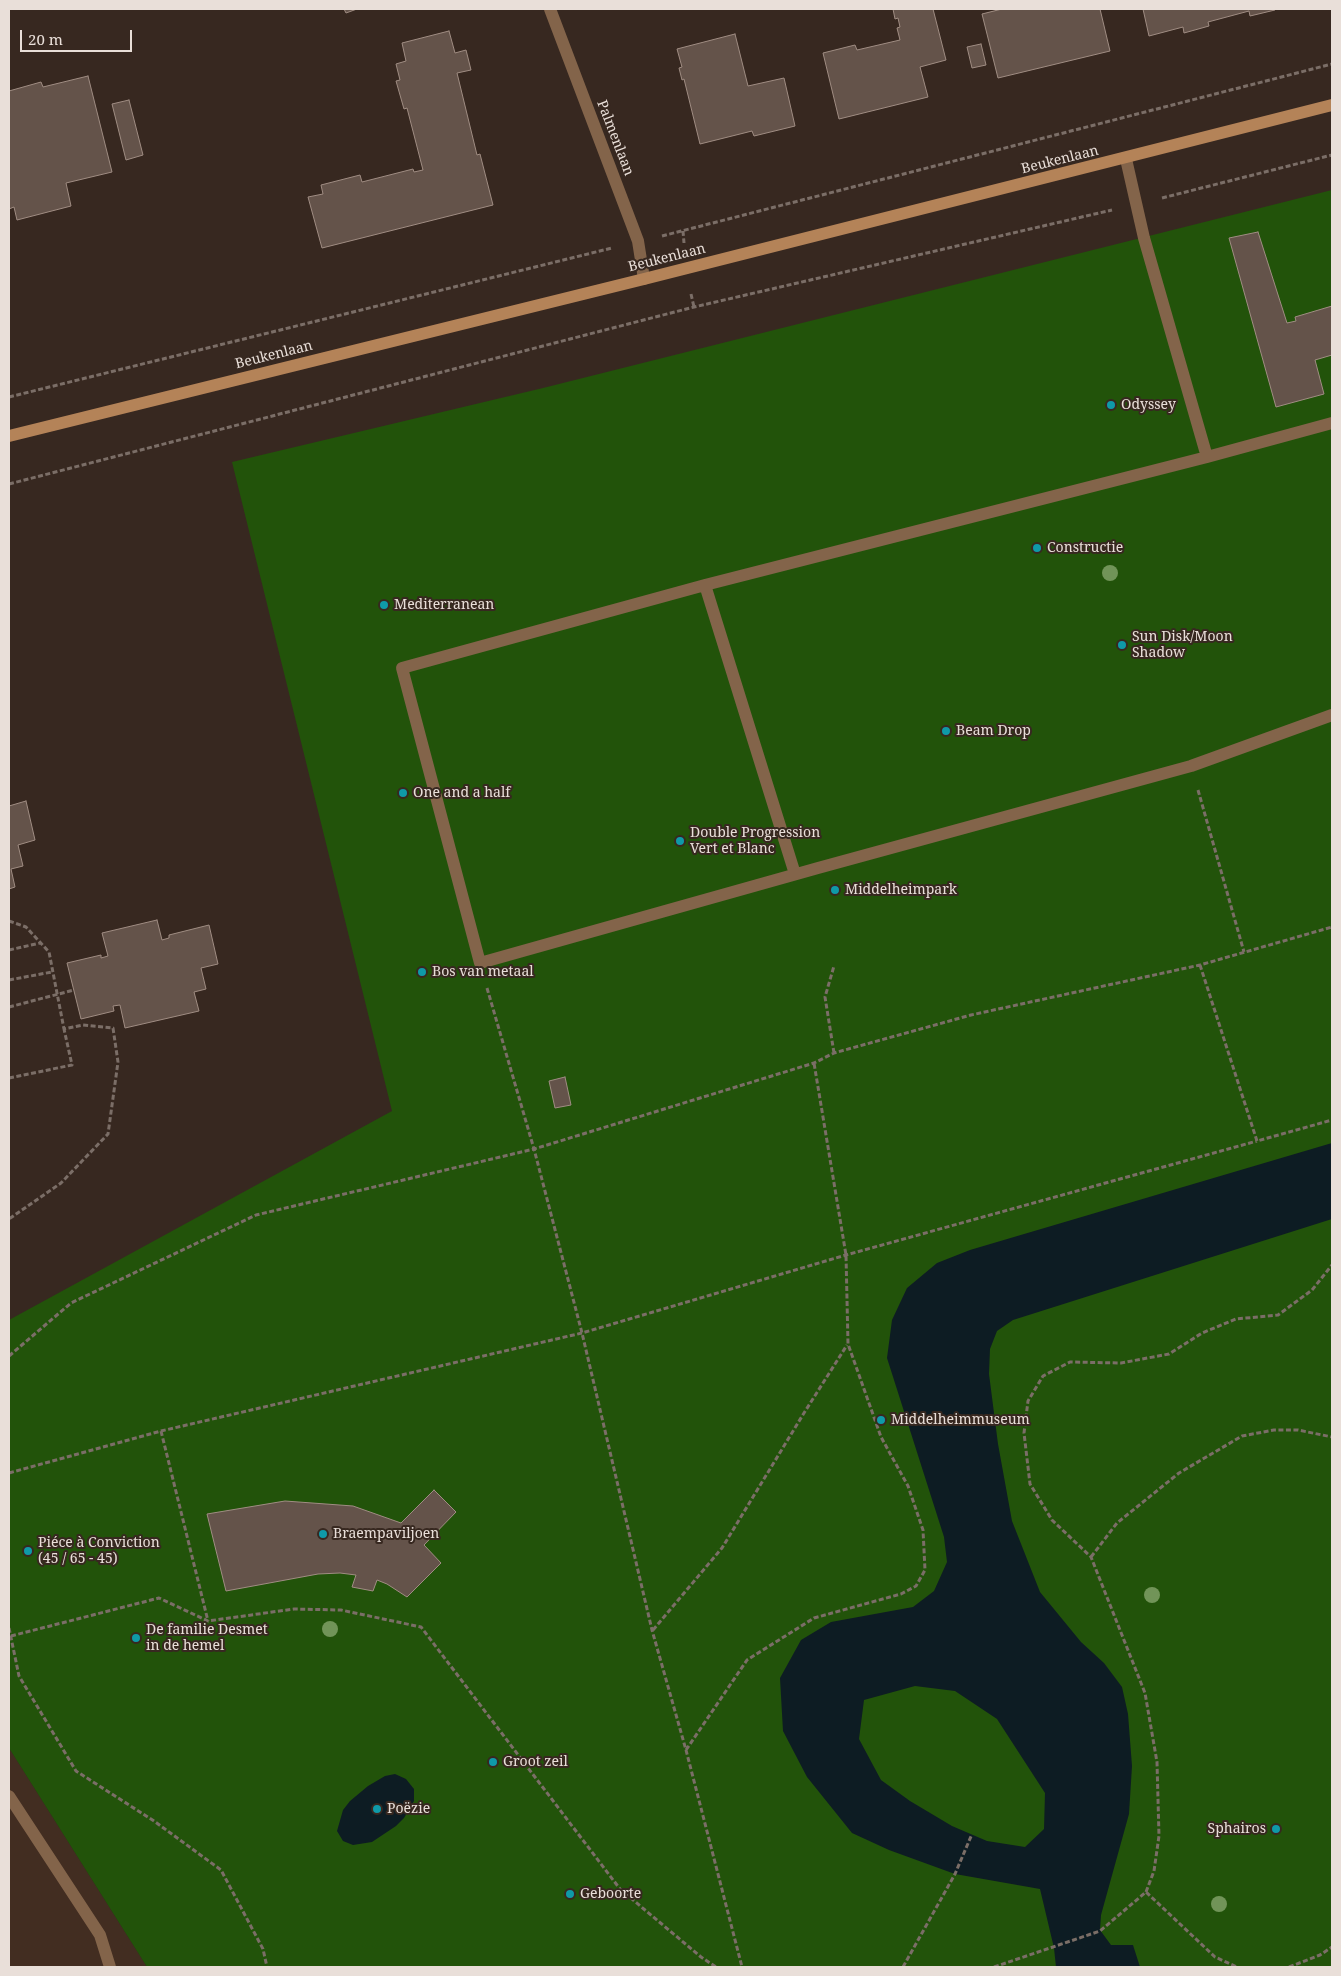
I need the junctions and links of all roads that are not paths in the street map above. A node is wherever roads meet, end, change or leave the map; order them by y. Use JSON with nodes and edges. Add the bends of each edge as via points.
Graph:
{"nodes":[{"id":1,"x":550,"y":9,"type":"edge"},
{"id":2,"x":1332,"y":106,"type":"edge"},
{"id":3,"x":1126,"y":159,"type":"junction"},
{"id":4,"x":644,"y":280,"type":"junction"},
{"id":5,"x":1332,"y":423,"type":"edge"},
{"id":6,"x":9,"y":436,"type":"edge"},
{"id":7,"x":1206,"y":457,"type":"junction"},
{"id":8,"x":705,"y":585,"type":"junction"},
{"id":9,"x":1332,"y":715,"type":"edge"},
{"id":10,"x":795,"y":874,"type":"junction"},
{"id":11,"x":9,"y":1796,"type":"edge"},
{"id":12,"x":110,"y":1967,"type":"edge"}],
"edges":[{"from":1,"to":4,"type":"street","name":"Palmenlaan","via":[[638,241]]},
{"from":2,"to":3,"type":"street","name":"Beukenlaan"},
{"from":3,"to":4,"type":"street","name":"Beukenlaan"},
{"from":3,"to":7,"type":"street","via":[[1144,238]]},
{"from":4,"to":6,"type":"street","name":"Beukenlaan"},
{"from":5,"to":7,"type":"street"},
{"from":7,"to":8,"type":"street"},
{"from":8,"to":10,"type":"street"},
{"from":8,"to":10,"type":"street","via":[[402,668],[480,963]]},
{"from":9,"to":10,"type":"street","via":[[1191,766]]},
{"from":11,"to":12,"type":"street","via":[[100,1936]]}]}
